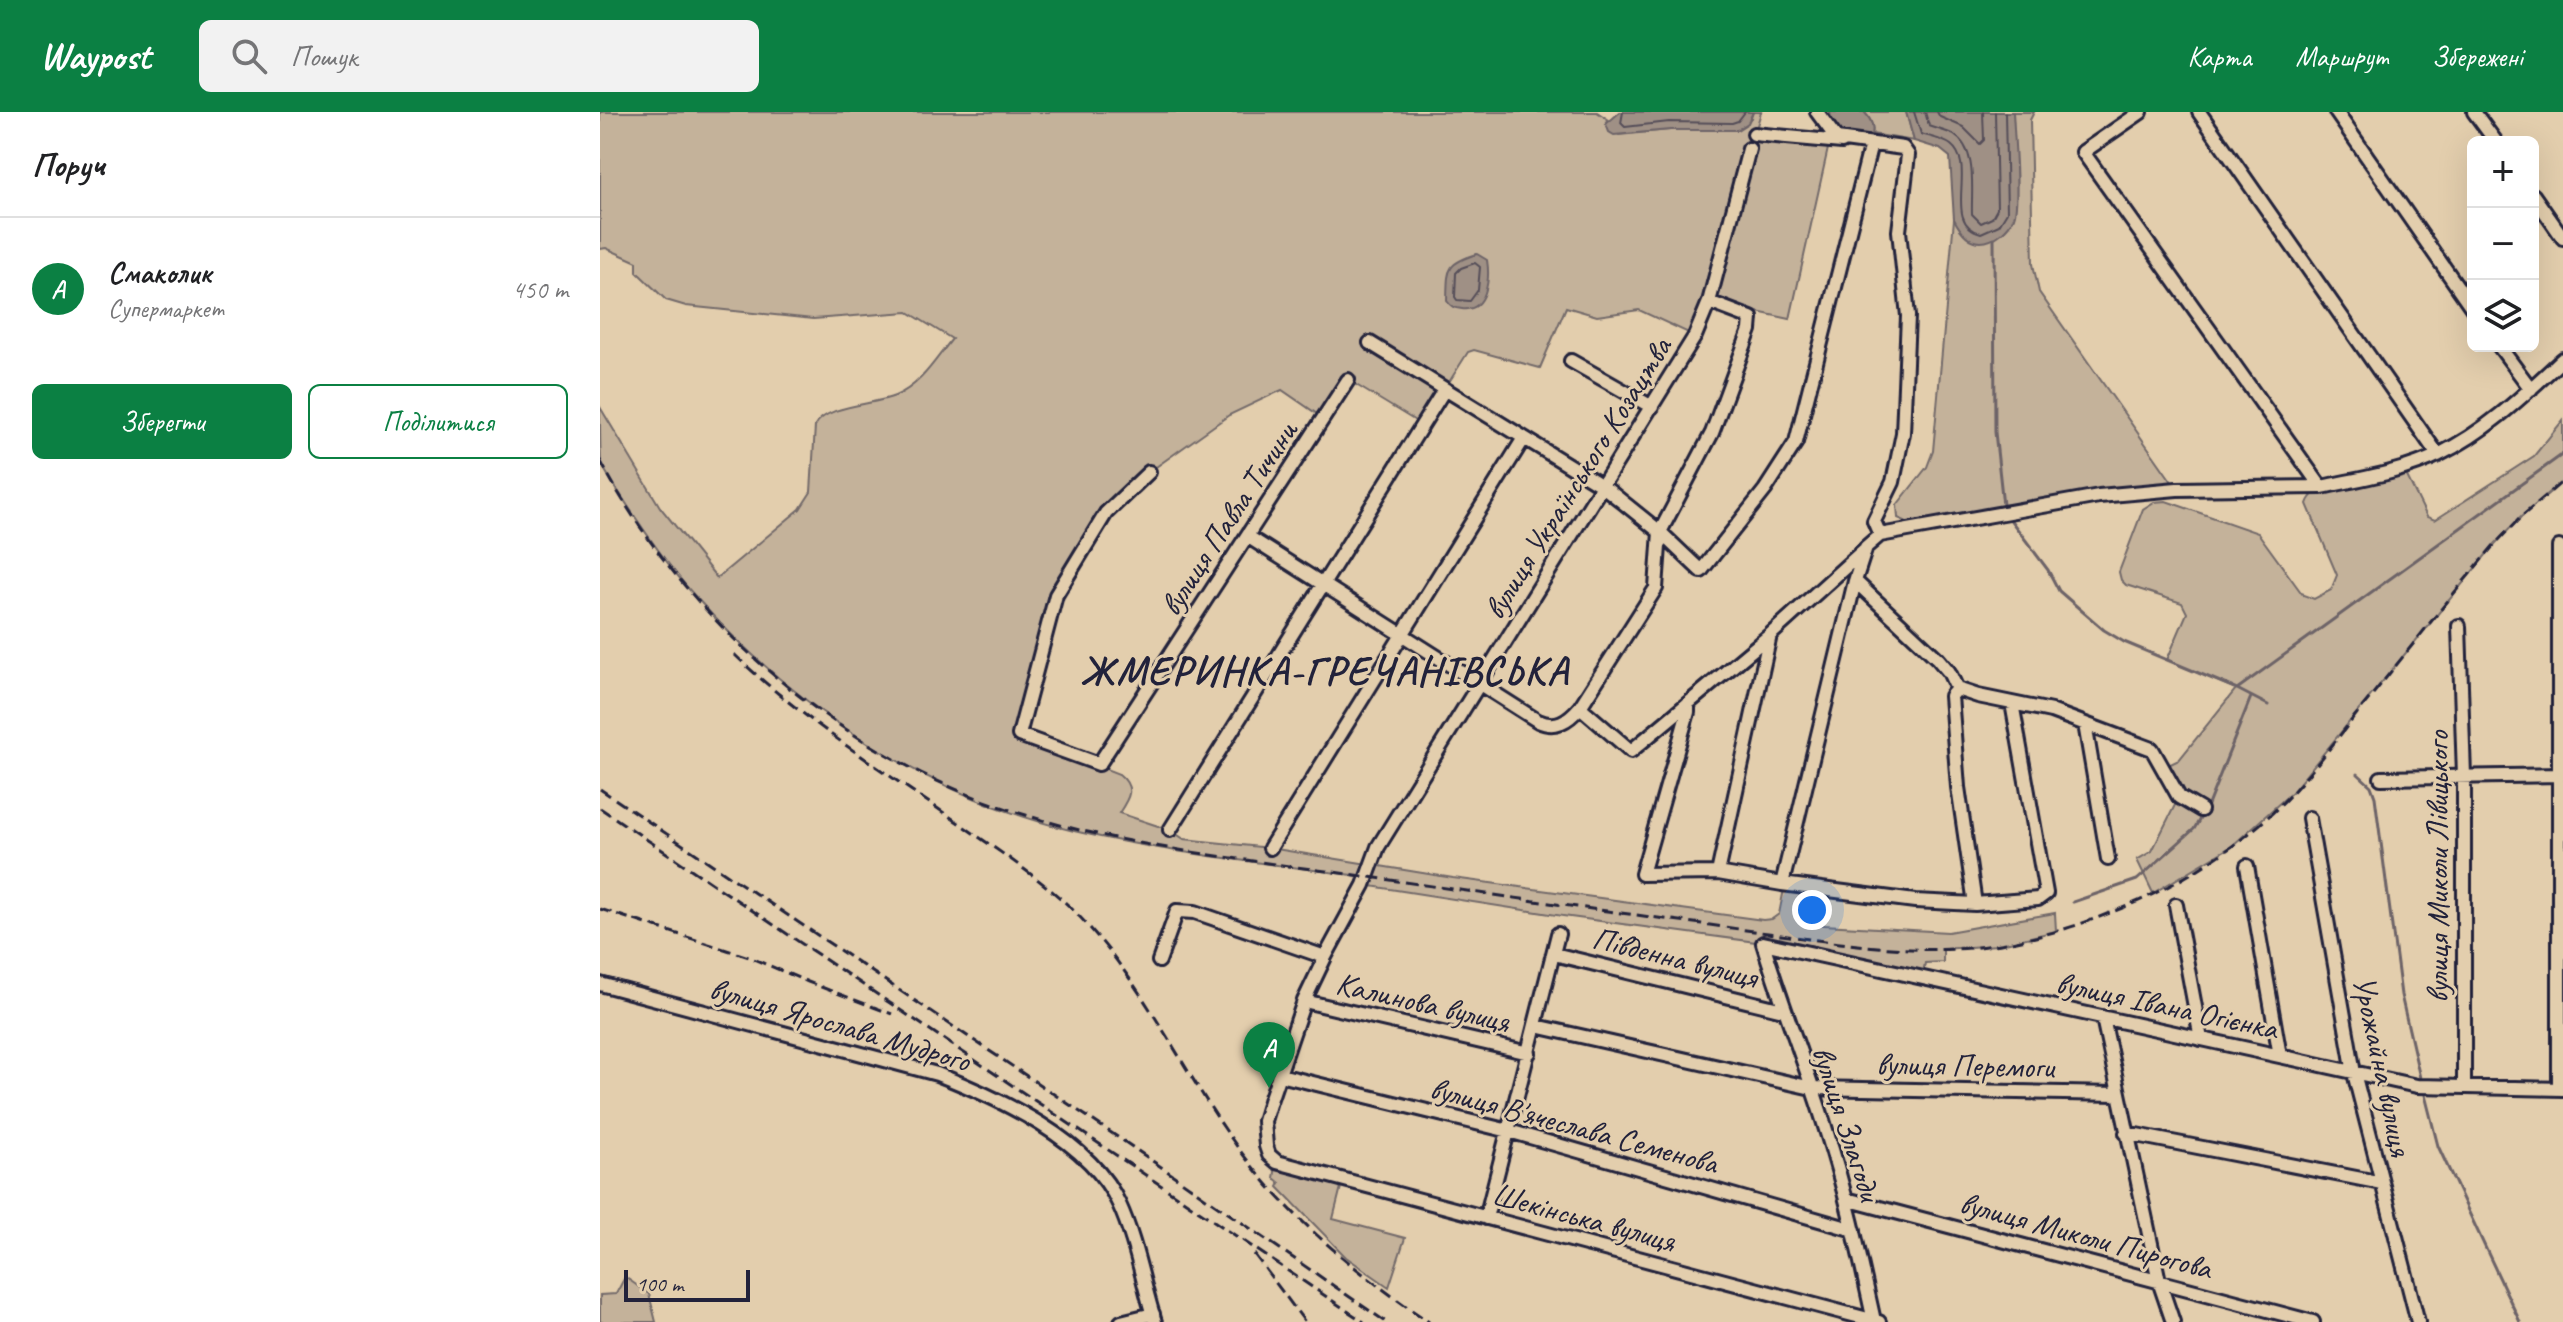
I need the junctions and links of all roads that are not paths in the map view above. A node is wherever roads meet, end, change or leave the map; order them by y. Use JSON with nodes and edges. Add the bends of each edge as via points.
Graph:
{"nodes":[{"id":1,"x":1817,"y":112,"type":"edge"},
{"id":2,"x":2141,"y":112,"type":"edge"},
{"id":3,"x":2199,"y":112,"type":"edge"},
{"id":4,"x":2336,"y":112,"type":"edge"},
{"id":5,"x":2474,"y":112,"type":"edge"},
{"id":6,"x":1754,"y":134,"type":"dead end"},
{"id":7,"x":2492,"y":136,"type":"edge"},
{"id":8,"x":1842,"y":142,"type":"junction"},
{"id":9,"x":1871,"y":144,"type":"junction"},
{"id":10,"x":1749,"y":149,"type":"dead end"},
{"id":11,"x":2539,"y":204,"type":"edge"},
{"id":12,"x":2563,"y":238,"type":"edge"},
{"id":13,"x":2467,"y":300,"type":"edge"},
{"id":14,"x":1709,"y":302,"type":"junction"},
{"id":15,"x":1370,"y":343,"type":"dead end"},
{"id":16,"x":2503,"y":352,"type":"edge"},
{"id":17,"x":2563,"y":359,"type":"edge"},
{"id":18,"x":1571,"y":361,"type":"dead end"},
{"id":19,"x":1348,"y":380,"type":"dead end"},
{"id":20,"x":2531,"y":389,"type":"junction"},
{"id":21,"x":1444,"y":390,"type":"junction"},
{"id":22,"x":1652,"y":407,"type":"junction"},
{"id":23,"x":1524,"y":438,"type":"junction"},
{"id":24,"x":2438,"y":455,"type":"junction"},
{"id":25,"x":1149,"y":472,"type":"dead end"},
{"id":26,"x":1604,"y":487,"type":"junction"},
{"id":27,"x":2321,"y":487,"type":"junction"},
{"id":28,"x":1660,"y":532,"type":"junction"},
{"id":29,"x":1880,"y":535,"type":"junction"},
{"id":30,"x":1247,"y":536,"type":"junction"},
{"id":31,"x":1866,"y":547,"type":"junction"},
{"id":32,"x":2559,"y":547,"type":"dead end"},
{"id":33,"x":1855,"y":581,"type":"junction"},
{"id":34,"x":1322,"y":583,"type":"junction"},
{"id":35,"x":2459,"y":626,"type":"dead end"},
{"id":36,"x":1403,"y":635,"type":"junction"},
{"id":37,"x":1770,"y":635,"type":"junction"},
{"id":38,"x":1480,"y":683,"type":"junction"},
{"id":39,"x":1957,"y":689,"type":"junction"},
{"id":40,"x":2012,"y":703,"type":"junction"},
{"id":41,"x":1688,"y":704,"type":"junction"},
{"id":42,"x":1580,"y":707,"type":"junction"},
{"id":43,"x":2085,"y":724,"type":"junction"},
{"id":44,"x":2561,"y":774,"type":"edge"},
{"id":45,"x":2464,"y":776,"type":"junction"},
{"id":46,"x":2381,"y":778,"type":"dead end"},
{"id":47,"x":2201,"y":810,"type":"dead end"},
{"id":48,"x":2309,"y":818,"type":"dead end"},
{"id":49,"x":1170,"y":830,"type":"dead end"},
{"id":50,"x":1270,"y":848,"type":"dead end"},
{"id":51,"x":2108,"y":859,"type":"dead end"},
{"id":52,"x":2247,"y":866,"type":"dead end"},
{"id":53,"x":1718,"y":873,"type":"junction"},
{"id":54,"x":1782,"y":884,"type":"junction"},
{"id":55,"x":1975,"y":904,"type":"junction"},
{"id":56,"x":2176,"y":905,"type":"dead end"},
{"id":57,"x":1558,"y":934,"type":"dead end"},
{"id":58,"x":1763,"y":943,"type":"joint"},
{"id":59,"x":1554,"y":954,"type":"junction"},
{"id":60,"x":1325,"y":957,"type":"junction"},
{"id":61,"x":1159,"y":961,"type":"dead end"},
{"id":62,"x":600,"y":984,"type":"edge"},
{"id":63,"x":1304,"y":1001,"type":"junction"},
{"id":64,"x":1783,"y":1010,"type":"junction"},
{"id":65,"x":2103,"y":1018,"type":"junction"},
{"id":66,"x":1536,"y":1026,"type":"junction"},
{"id":67,"x":2201,"y":1039,"type":"junction"},
{"id":68,"x":1529,"y":1053,"type":"junction"},
{"id":69,"x":2280,"y":1056,"type":"junction"},
{"id":70,"x":2354,"y":1073,"type":"junction"},
{"id":71,"x":1280,"y":1075,"type":"junction"},
{"id":72,"x":2464,"y":1087,"type":"junction"},
{"id":73,"x":1812,"y":1088,"type":"junction"},
{"id":74,"x":2561,"y":1089,"type":"edge"},
{"id":75,"x":2118,"y":1094,"type":"junction"},
{"id":76,"x":1509,"y":1131,"type":"junction"},
{"id":77,"x":2126,"y":1133,"type":"junction"},
{"id":78,"x":1277,"y":1162,"type":"joint"},
{"id":79,"x":2382,"y":1183,"type":"junction"},
{"id":80,"x":1846,"y":1199,"type":"junction"},
{"id":81,"x":1486,"y":1218,"type":"junction"},
{"id":82,"x":1854,"y":1230,"type":"junction"},
{"id":83,"x":2159,"y":1281,"type":"junction"},
{"id":84,"x":1841,"y":1317,"type":"edge"},
{"id":85,"x":1154,"y":1318,"type":"edge"},
{"id":86,"x":1877,"y":1321,"type":"edge"},
{"id":87,"x":1121,"y":1322,"type":"edge"},
{"id":88,"x":2173,"y":1322,"type":"edge"},
{"id":89,"x":2313,"y":1322,"type":"edge"},
{"id":90,"x":2418,"y":1322,"type":"edge"}],
"edges":[{"from":1,"to":8,"type":"street"},
{"from":2,"to":27,"type":"street","via":[[2083,152]]},
{"from":3,"to":24,"type":"street"},
{"from":4,"to":13,"type":"street"},
{"from":5,"to":7,"type":"street"},
{"from":6,"to":8,"type":"street"},
{"from":8,"to":9,"type":"street"},
{"from":9,"to":28,"type":"street","via":[[1796,442],[1701,571]]},
{"from":9,"to":29,"type":"street","via":[[1903,148],[1908,155],[1899,231],[1908,316],[1903,433],[1893,482],[1874,521]]},
{"from":10,"to":14,"type":"street","name":"вулиця Українського Козацтва"},
{"from":11,"to":12,"type":"street"},
{"from":14,"to":22,"type":"street","name":"вулиця Українського Козацтва"},
{"from":14,"to":28,"type":"street","via":[[1751,318],[1750,330],[1712,433]]},
{"from":15,"to":21,"type":"street"},
{"from":16,"to":20,"type":"street"},
{"from":17,"to":20,"type":"street"},
{"from":18,"to":22,"type":"street"},
{"from":19,"to":30,"type":"street","name":"вулиця Павла Тичини"},
{"from":20,"to":24,"type":"street","via":[[2481,430]]},
{"from":21,"to":23,"type":"street"},
{"from":21,"to":34,"type":"street"},
{"from":22,"to":26,"type":"street","name":"вулиця Українського Козацтва"},
{"from":23,"to":26,"type":"street"},
{"from":23,"to":36,"type":"street"},
{"from":24,"to":27,"type":"street"},
{"from":25,"to":30,"type":"street","name":"вулиця Павла Тичини","via":[[1106,513],[1056,595],[1019,735],[1099,764]]},
{"from":26,"to":28,"type":"street"},
{"from":26,"to":38,"type":"street","name":"вулиця Українського Козацтва"},
{"from":27,"to":29,"type":"street","via":[[2099,496]]},
{"from":28,"to":42,"type":"street","via":[[1656,588]]},
{"from":29,"to":31,"type":"street"},
{"from":30,"to":34,"type":"street"},
{"from":31,"to":33,"type":"street"},
{"from":31,"to":37,"type":"street"},
{"from":32,"to":44,"type":"street"},
{"from":33,"to":39,"type":"street","via":[[1938,659]]},
{"from":33,"to":54,"type":"street"},
{"from":34,"to":36,"type":"street"},
{"from":34,"to":49,"type":"street"},
{"from":35,"to":45,"type":"street","name":"вулиця Миколи Лівицького"},
{"from":36,"to":38,"type":"street"},
{"from":36,"to":50,"type":"street"},
{"from":37,"to":41,"type":"street"},
{"from":37,"to":53,"type":"street"},
{"from":38,"to":42,"type":"street","via":[[1547,725],[1565,721]]},
{"from":38,"to":60,"type":"street","name":"вулиця Українського Козацтва","via":[[1378,847]]},
{"from":39,"to":40,"type":"street"},
{"from":39,"to":55,"type":"street","via":[[1951,696],[1958,787]]},
{"from":40,"to":43,"type":"street"},
{"from":40,"to":55,"type":"street","via":[[2046,893],[2038,899]]},
{"from":41,"to":42,"type":"street","via":[[1631,751]]},
{"from":41,"to":53,"type":"street","via":[[1642,874]]},
{"from":43,"to":47,"type":"street","via":[[2152,749],[2179,797]]},
{"from":43,"to":51,"type":"street"},
{"from":44,"to":45,"type":"street"},
{"from":44,"to":74,"type":"street"},
{"from":45,"to":46,"type":"street"},
{"from":45,"to":72,"type":"street","name":"вулиця Миколи Лівицького"},
{"from":48,"to":70,"type":"street","name":"Урожайна вулиця"},
{"from":52,"to":69,"type":"street"},
{"from":53,"to":54,"type":"street"},
{"from":54,"to":55,"type":"street"},
{"from":56,"to":67,"type":"street"},
{"from":57,"to":59,"type":"street"},
{"from":58,"to":64,"type":"street","name":"вулиця Злагоди"},
{"from":58,"to":65,"type":"street","name":"вулиця Івана Огієнка"},
{"from":59,"to":64,"type":"street","name":"Південна вулиця"},
{"from":59,"to":66,"type":"street"},
{"from":60,"to":61,"type":"street","via":[[1195,912],[1177,911]]},
{"from":60,"to":63,"type":"street","name":"вулиця Українського Козацтва"},
{"from":62,"to":85,"type":"street","name":"вулиця Ярослава Мудрого","via":[[937,1074],[1050,1130],[1109,1185]]},
{"from":63,"to":68,"type":"street","name":"Калинова вулиця"},
{"from":63,"to":71,"type":"street","name":"вулиця Українського Козацтва"},
{"from":64,"to":73,"type":"street","name":"вулиця Злагоди"},
{"from":65,"to":67,"type":"street","name":"вулиця Івана Огієнка"},
{"from":65,"to":75,"type":"street"},
{"from":66,"to":68,"type":"street"},
{"from":66,"to":73,"type":"street","name":"вулиця Перемоги"},
{"from":67,"to":69,"type":"street","name":"вулиця Івана Огієнка"},
{"from":68,"to":76,"type":"street"},
{"from":69,"to":70,"type":"street","name":"вулиця Івана Огієнка"},
{"from":70,"to":72,"type":"street","name":"вулиця Івана Огієнка","via":[[2417,1086]]},
{"from":70,"to":79,"type":"street","name":"Урожайна вулиця"},
{"from":71,"to":76,"type":"street","name":"вулиця В'ячеслава Семенова"},
{"from":71,"to":78,"type":"street","name":"вулиця Українського Козацтва","via":[[1264,1121],[1266,1146]]},
{"from":72,"to":74,"type":"street","name":"вулиця Івана Огієнка"},
{"from":73,"to":75,"type":"street","name":"вулиця Перемоги"},
{"from":73,"to":80,"type":"street","name":"вулиця Злагоди"},
{"from":75,"to":77,"type":"street"},
{"from":76,"to":81,"type":"street"},
{"from":76,"to":82,"type":"street","name":"вулиця В'ячеслава Семенова"},
{"from":77,"to":79,"type":"street"},
{"from":77,"to":83,"type":"street"},
{"from":78,"to":81,"type":"street","name":"Шекінська вулиця"},
{"from":79,"to":90,"type":"street","name":"Урожайна вулиця"},
{"from":80,"to":82,"type":"street","name":"вулиця Злагоди"},
{"from":80,"to":83,"type":"street","name":"вулиця Миколи Пирогова"},
{"from":81,"to":84,"type":"street","name":"Шекінська вулиця"},
{"from":82,"to":86,"type":"street","name":"вулиця Злагоди"},
{"from":83,"to":88,"type":"street"},
{"from":83,"to":89,"type":"street","name":"вулиця Миколи Пирогова"},
{"from":84,"to":86,"type":"street","name":"Шекінська вулиця"},
{"from":85,"to":87,"type":"street"}]}
